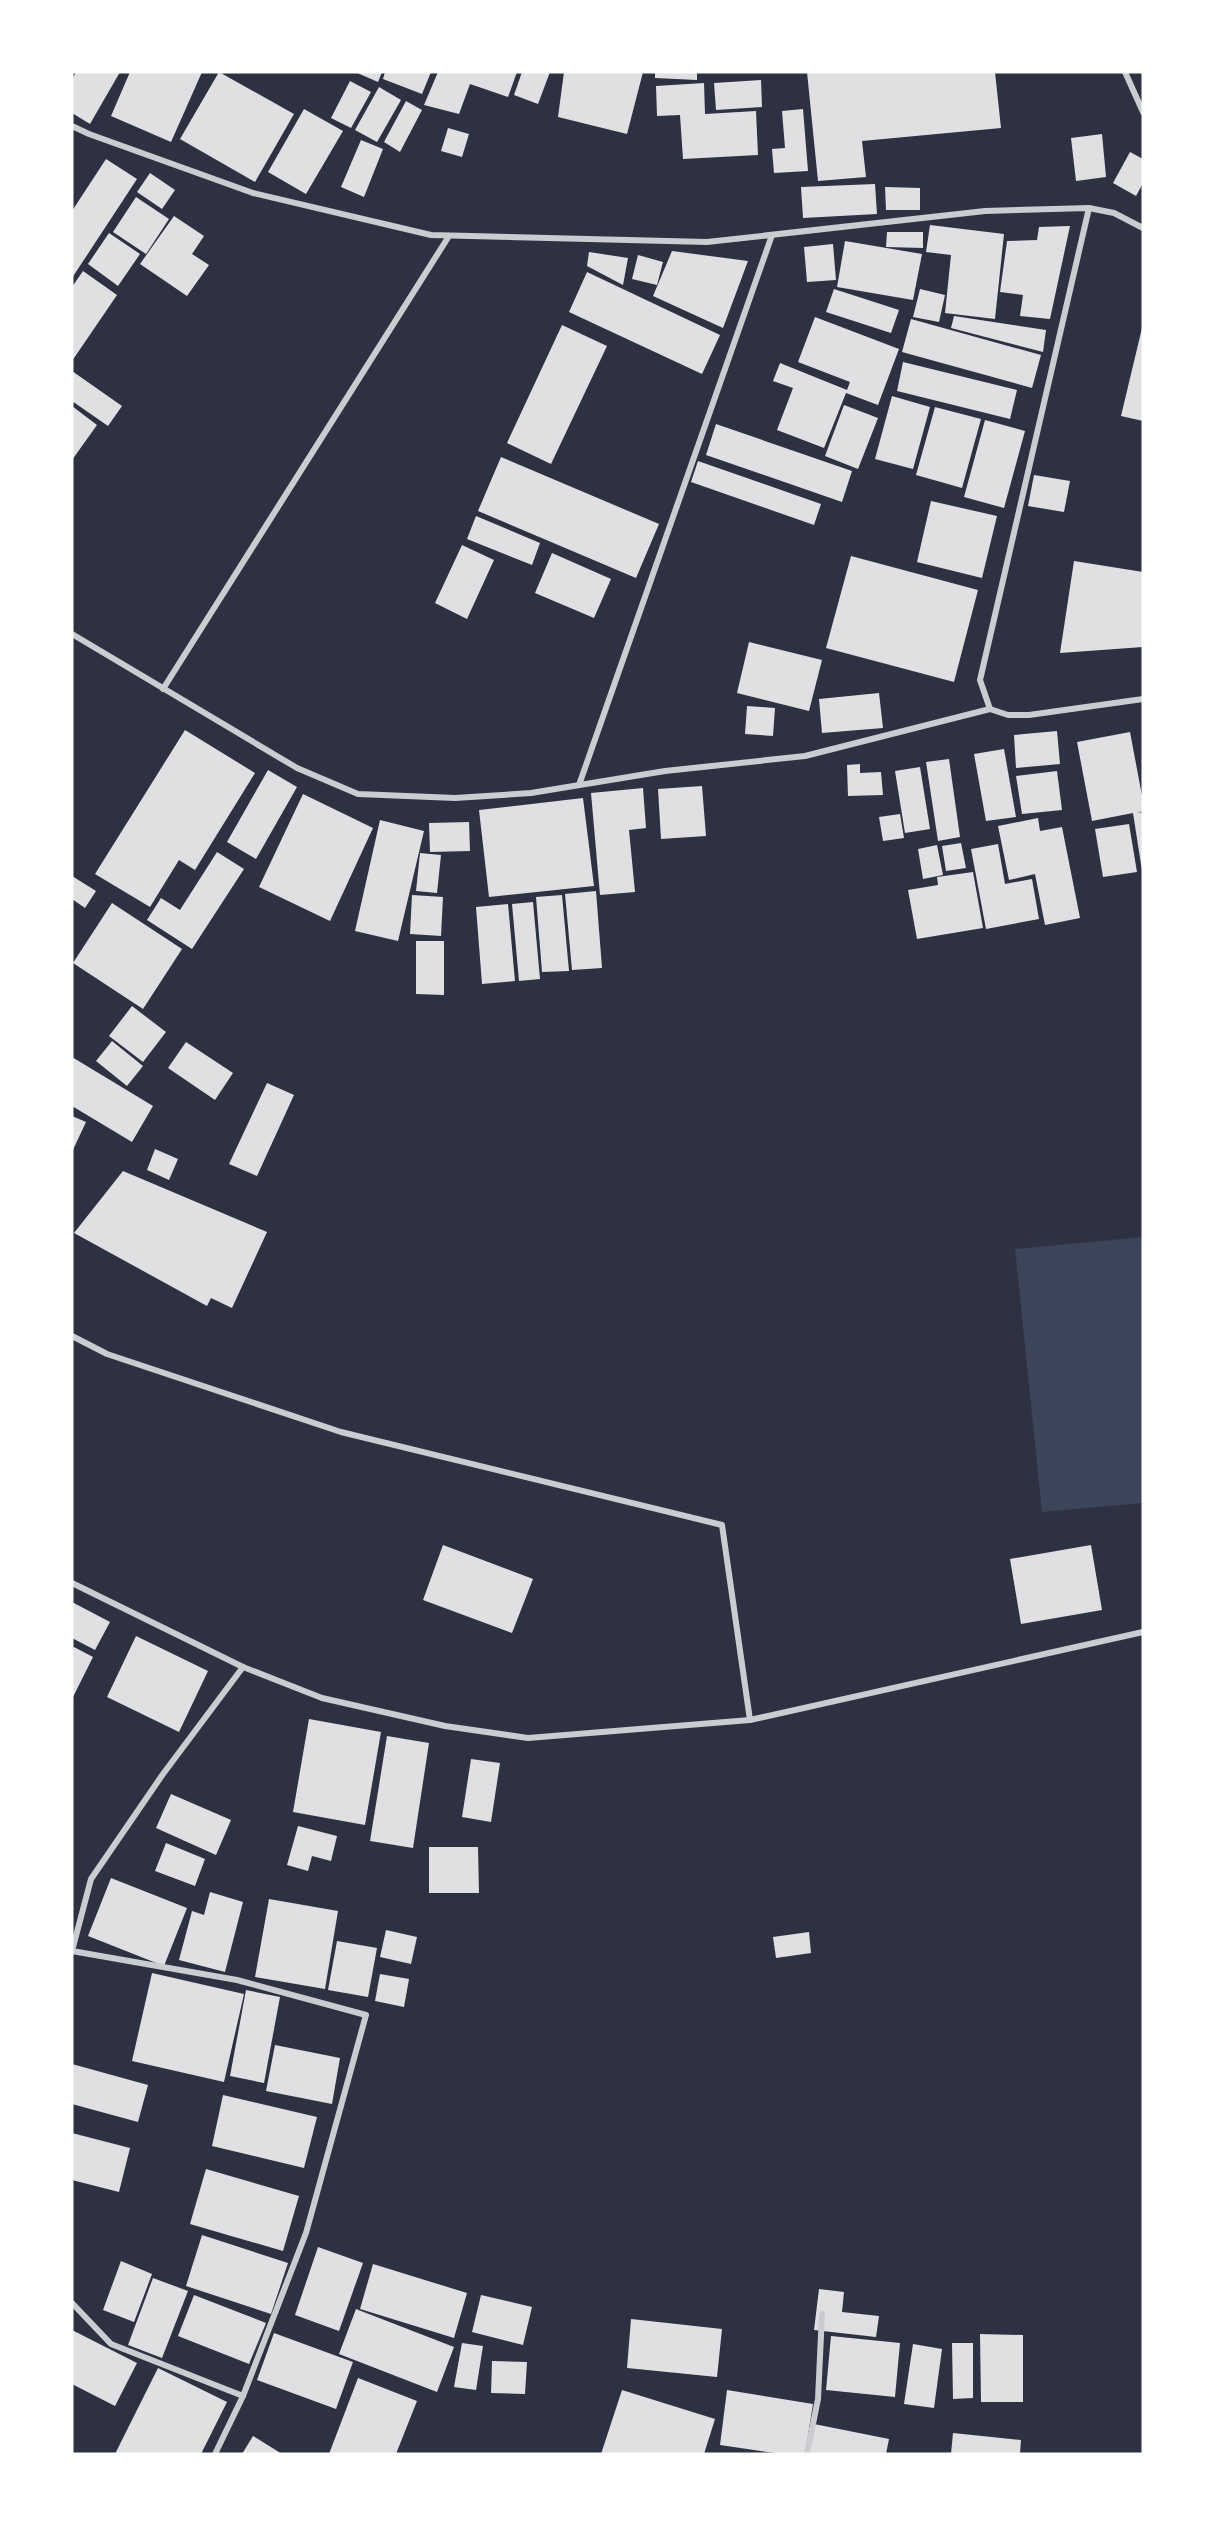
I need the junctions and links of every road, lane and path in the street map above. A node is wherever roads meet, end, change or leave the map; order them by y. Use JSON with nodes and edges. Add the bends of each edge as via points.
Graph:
{"nodes":[{"id":1,"x":1125,"y":72,"type":"edge"},
{"id":2,"x":1143,"y":112,"type":"edge"},
{"id":3,"x":72,"y":126,"type":"edge"},
{"id":4,"x":1089,"y":208,"type":"junction"},
{"id":5,"x":1143,"y":228,"type":"edge"},
{"id":6,"x":772,"y":235,"type":"junction"},
{"id":7,"x":449,"y":236,"type":"junction"},
{"id":8,"x":72,"y":634,"type":"edge"},
{"id":9,"x":163,"y":689,"type":"junction"},
{"id":10,"x":1143,"y":699,"type":"edge"},
{"id":11,"x":990,"y":709,"type":"junction"},
{"id":12,"x":579,"y":785,"type":"junction"},
{"id":13,"x":72,"y":1336,"type":"edge"},
{"id":14,"x":72,"y":1583,"type":"edge"},
{"id":15,"x":1143,"y":1632,"type":"edge"},
{"id":16,"x":243,"y":1667,"type":"junction"},
{"id":17,"x":750,"y":1720,"type":"junction"},
{"id":18,"x":72,"y":1951,"type":"edge"},
{"id":19,"x":72,"y":2303,"type":"edge"},
{"id":20,"x":822,"y":2314,"type":"dead end"},
{"id":21,"x":243,"y":2396,"type":"junction"},
{"id":22,"x":215,"y":2454,"type":"edge"},
{"id":23,"x":807,"y":2454,"type":"edge"}],
"edges":[{"from":1,"to":2,"type":"street"},
{"from":3,"to":7,"type":"street","via":[[253,193]]},
{"from":4,"to":5,"type":"street","via":[[1114,213]]},
{"from":4,"to":6,"type":"street","via":[[984,211]]},
{"from":4,"to":11,"type":"street","via":[[980,680]]},
{"from":6,"to":7,"type":"street","via":[[707,242]]},
{"from":6,"to":12,"type":"street"},
{"from":7,"to":9,"type":"street"},
{"from":8,"to":9,"type":"street"},
{"from":9,"to":12,"type":"street","via":[[297,768],[358,794],[455,798]]},
{"from":10,"to":11,"type":"street","via":[[1029,715],[1008,715]]},
{"from":11,"to":12,"type":"street","via":[[805,756]]},
{"from":13,"to":17,"type":"street","via":[[107,1354],[340,1431],[722,1525]]},
{"from":14,"to":16,"type":"street"},
{"from":15,"to":17,"type":"street"},
{"from":16,"to":17,"type":"street","via":[[322,1698],[444,1726],[528,1738]]},
{"from":16,"to":18,"type":"street","via":[[91,1879]]},
{"from":18,"to":21,"type":"street","via":[[237,1980],[366,2014],[306,2233]]},
{"from":19,"to":21,"type":"street","via":[[111,2344]]},
{"from":20,"to":23,"type":"street","via":[[818,2399]]},
{"from":21,"to":22,"type":"street"}]}
